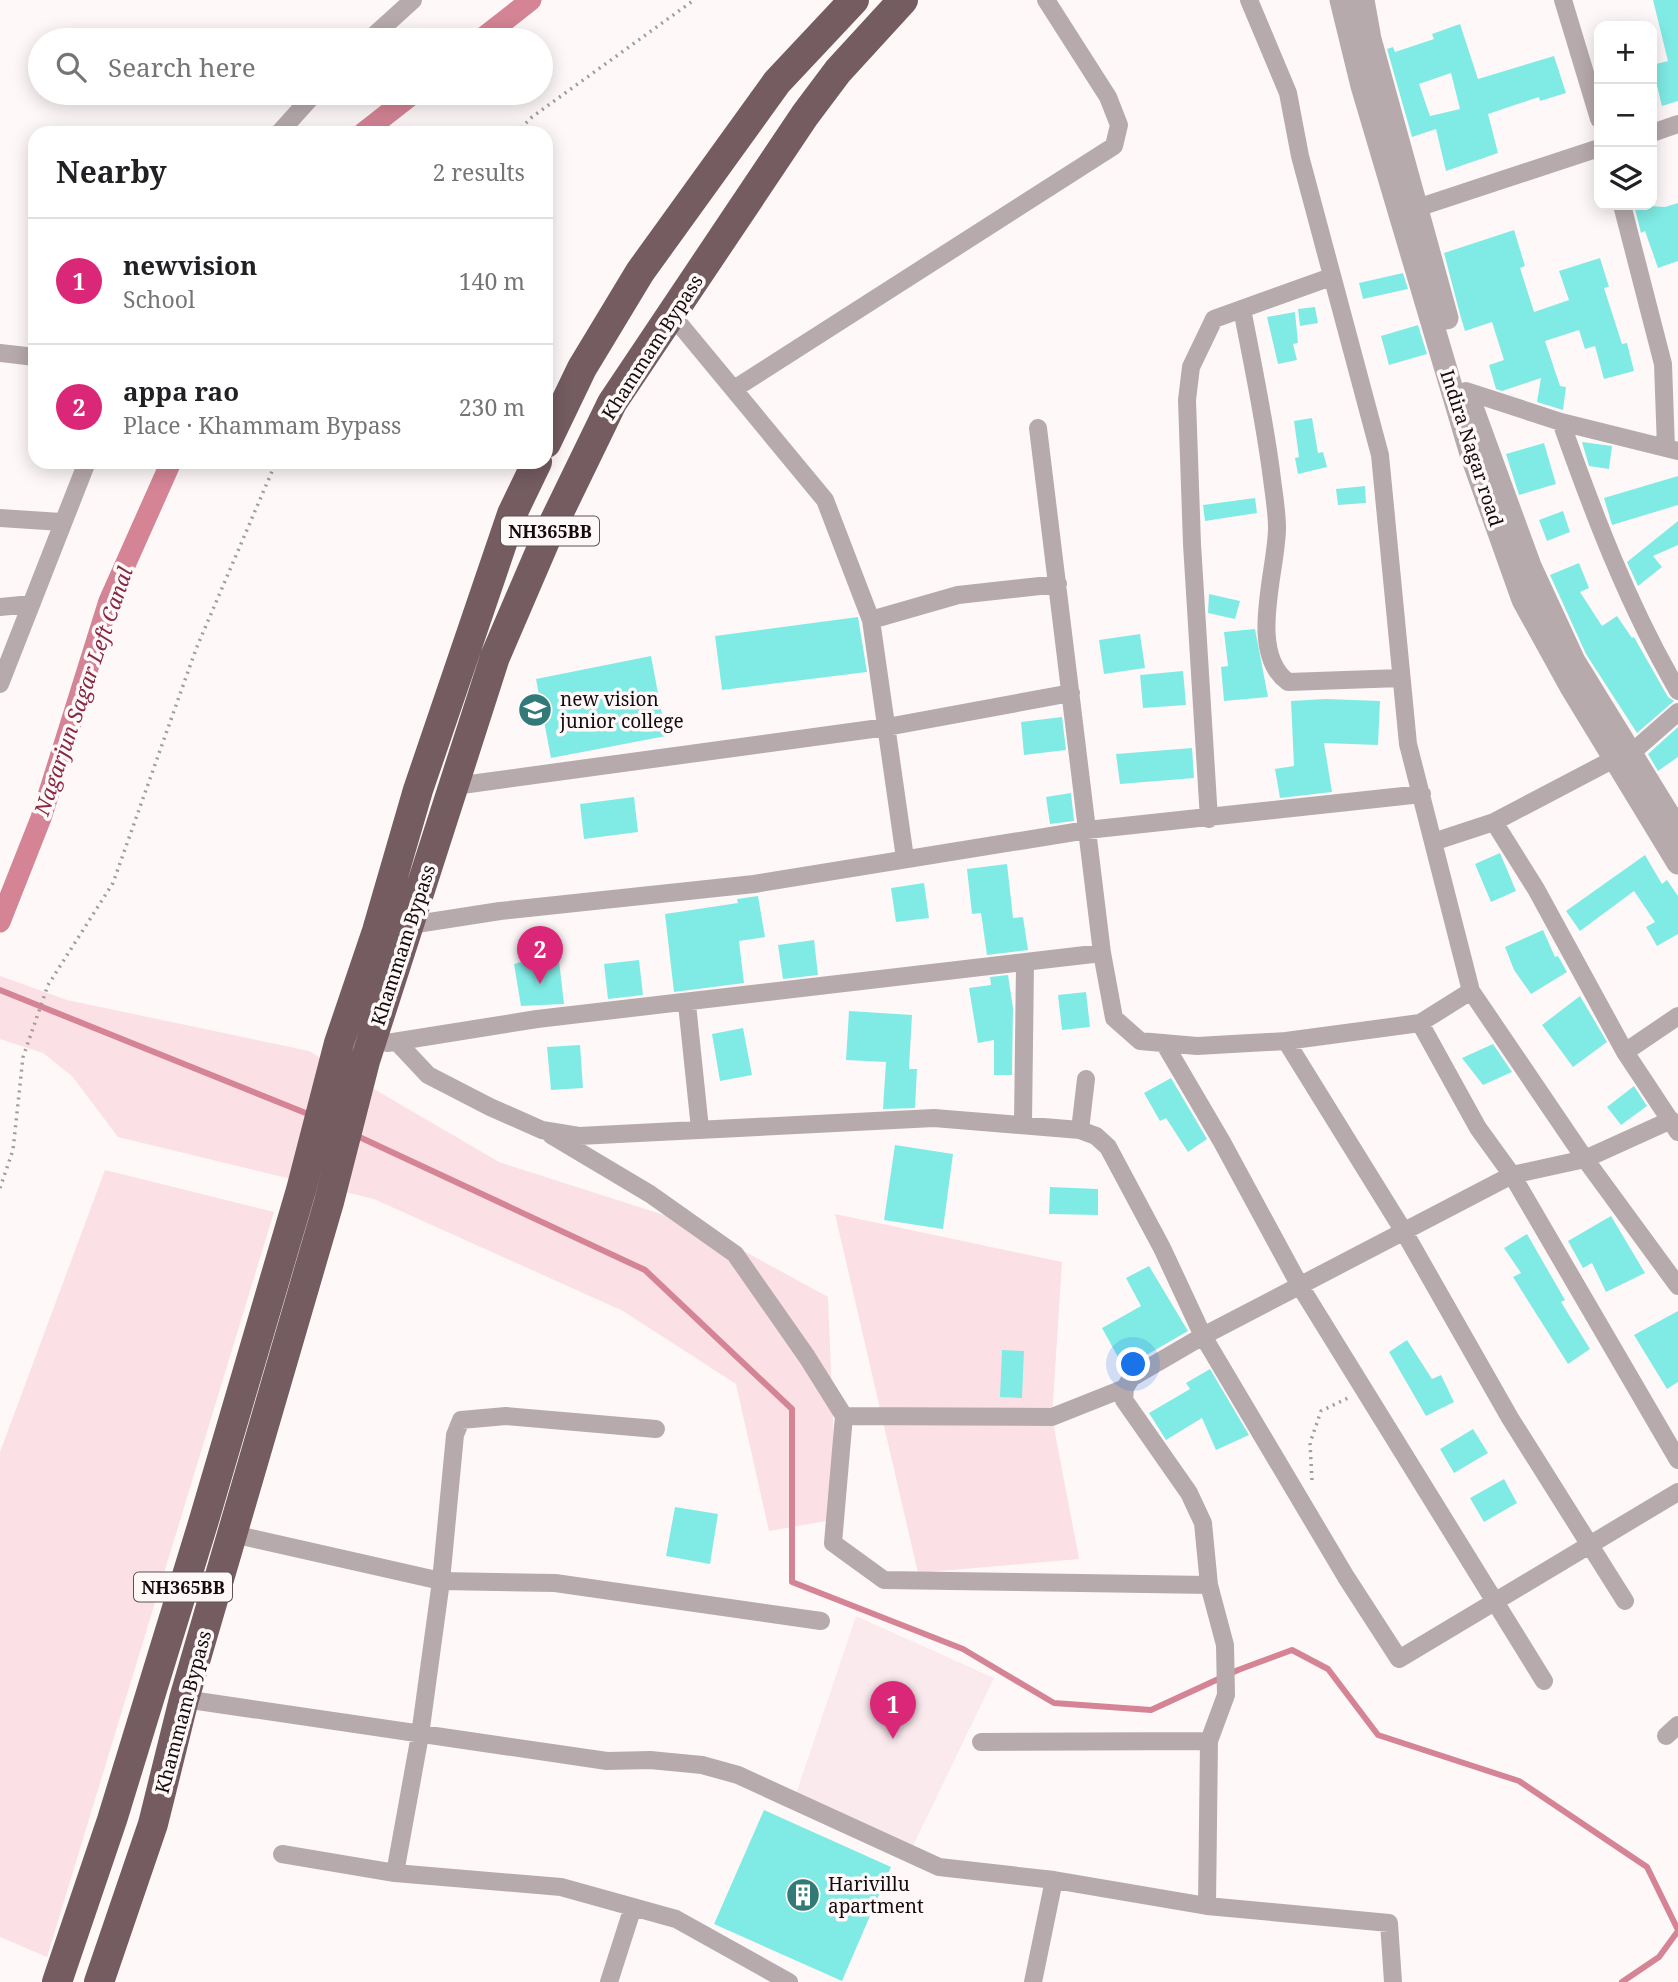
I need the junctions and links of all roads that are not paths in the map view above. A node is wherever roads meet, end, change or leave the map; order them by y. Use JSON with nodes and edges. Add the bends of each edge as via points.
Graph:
{"nodes":[{"id":1,"x":413,"y":0,"type":"edge"},
{"id":2,"x":854,"y":0,"type":"edge"},
{"id":3,"x":903,"y":0,"type":"edge"},
{"id":4,"x":1046,"y":0,"type":"edge"},
{"id":5,"x":1249,"y":0,"type":"edge"},
{"id":6,"x":1341,"y":0,"type":"edge"},
{"id":7,"x":1363,"y":0,"type":"edge"},
{"id":8,"x":1563,"y":0,"type":"edge"},
{"id":9,"x":382,"y":28,"type":"edge"},
{"id":10,"x":1594,"y":102,"type":"edge"},
{"id":11,"x":304,"y":105,"type":"edge"},
{"id":12,"x":1678,"y":124,"type":"edge"},
{"id":13,"x":285,"y":126,"type":"edge"},
{"id":14,"x":1657,"y":131,"type":"edge"},
{"id":15,"x":1594,"y":150,"type":"edge"},
{"id":16,"x":1417,"y":208,"type":"junction"},
{"id":17,"x":1623,"y":210,"type":"edge"},
{"id":18,"x":1331,"y":277,"type":"junction"},
{"id":19,"x":1242,"y":309,"type":"junction"},
{"id":20,"x":672,"y":315,"type":"junction"},
{"id":21,"x":0,"y":353,"type":"edge"},
{"id":22,"x":28,"y":356,"type":"edge"},
{"id":23,"x":734,"y":389,"type":"junction"},
{"id":24,"x":1466,"y":391,"type":"junction"},
{"id":25,"x":1561,"y":422,"type":"junction"},
{"id":26,"x":553,"y":428,"type":"edge"},
{"id":27,"x":1038,"y":428,"type":"dead end"},
{"id":28,"x":1672,"y":450,"type":"edge"},
{"id":29,"x":84,"y":469,"type":"edge"},
{"id":30,"x":534,"y":469,"type":"edge"},
{"id":31,"x":0,"y":518,"type":"edge"},
{"id":32,"x":61,"y":522,"type":"junction"},
{"id":33,"x":1058,"y":584,"type":"junction"},
{"id":34,"x":31,"y":604,"type":"junction"},
{"id":35,"x":0,"y":607,"type":"edge"},
{"id":36,"x":871,"y":620,"type":"junction"},
{"id":37,"x":1401,"y":678,"type":"junction"},
{"id":38,"x":0,"y":684,"type":"edge"},
{"id":39,"x":1678,"y":691,"type":"edge"},
{"id":40,"x":1071,"y":693,"type":"junction"},
{"id":41,"x":1678,"y":712,"type":"edge"},
{"id":42,"x":887,"y":727,"type":"junction"},
{"id":43,"x":1621,"y":757,"type":"junction"},
{"id":44,"x":455,"y":786,"type":"junction"},
{"id":45,"x":1422,"y":794,"type":"junction"},
{"id":46,"x":1209,"y":819,"type":"junction"},
{"id":47,"x":1494,"y":822,"type":"junction"},
{"id":48,"x":1087,"y":830,"type":"junction"},
{"id":49,"x":1678,"y":830,"type":"edge"},
{"id":50,"x":1433,"y":842,"type":"junction"},
{"id":51,"x":905,"y":858,"type":"junction"},
{"id":52,"x":1678,"y":863,"type":"edge"},
{"id":53,"x":411,"y":925,"type":"junction"},
{"id":54,"x":1102,"y":953,"type":"junction"},
{"id":55,"x":1025,"y":964,"type":"junction"},
{"id":56,"x":1471,"y":991,"type":"junction"},
{"id":57,"x":687,"y":1004,"type":"junction"},
{"id":58,"x":1678,"y":1016,"type":"edge"},
{"id":59,"x":1420,"y":1023,"type":"junction"},
{"id":60,"x":1286,"y":1041,"type":"junction"},
{"id":61,"x":1164,"y":1043,"type":"junction"},
{"id":62,"x":367,"y":1051,"type":"junction"},
{"id":63,"x":1625,"y":1052,"type":"junction"},
{"id":64,"x":1086,"y":1079,"type":"dead end"},
{"id":65,"x":1023,"y":1123,"type":"junction"},
{"id":66,"x":1674,"y":1126,"type":"edge"},
{"id":67,"x":700,"y":1129,"type":"junction"},
{"id":68,"x":542,"y":1130,"type":"junction"},
{"id":69,"x":1080,"y":1130,"type":"junction"},
{"id":70,"x":1585,"y":1159,"type":"junction"},
{"id":71,"x":1513,"y":1175,"type":"junction"},
{"id":72,"x":1403,"y":1230,"type":"junction"},
{"id":73,"x":1300,"y":1286,"type":"junction"},
{"id":74,"x":1678,"y":1286,"type":"edge"},
{"id":75,"x":1203,"y":1336,"type":"junction"},
{"id":76,"x":1125,"y":1388,"type":"junction"},
{"id":77,"x":844,"y":1416,"type":"junction"},
{"id":78,"x":656,"y":1429,"type":"dead end"},
{"id":79,"x":1678,"y":1460,"type":"edge"},
{"id":80,"x":1678,"y":1492,"type":"edge"},
{"id":81,"x":233,"y":1534,"type":"junction"},
{"id":82,"x":1590,"y":1543,"type":"junction"},
{"id":83,"x":441,"y":1581,"type":"junction"},
{"id":84,"x":1209,"y":1585,"type":"junction"},
{"id":85,"x":1495,"y":1600,"type":"junction"},
{"id":86,"x":1625,"y":1601,"type":"dead end"},
{"id":87,"x":821,"y":1621,"type":"dead end"},
{"id":88,"x":1544,"y":1681,"type":"dead end"},
{"id":89,"x":184,"y":1699,"type":"junction"},
{"id":90,"x":420,"y":1735,"type":"junction"},
{"id":91,"x":1209,"y":1741,"type":"junction"},
{"id":92,"x":981,"y":1742,"type":"dead end"},
{"id":93,"x":282,"y":1854,"type":"dead end"},
{"id":94,"x":395,"y":1873,"type":"junction"},
{"id":95,"x":1054,"y":1880,"type":"junction"},
{"id":96,"x":1207,"y":1906,"type":"junction"},
{"id":97,"x":633,"y":1907,"type":"junction"},
{"id":98,"x":57,"y":1982,"type":"edge"},
{"id":99,"x":99,"y":1982,"type":"edge"},
{"id":100,"x":609,"y":1982,"type":"edge"},
{"id":101,"x":789,"y":1982,"type":"edge"},
{"id":102,"x":1033,"y":1982,"type":"edge"},
{"id":103,"x":1393,"y":1982,"type":"edge"}],
"edges":[{"from":1,"to":9,"type":"street"},
{"from":2,"to":26,"type":"highway","via":[[778,82],[640,272],[582,368]]},
{"from":3,"to":20,"type":"highway","name":"Khammam Bypass","number":"NH365BB","via":[[838,71]]},
{"from":4,"to":23,"type":"street","via":[[1108,97],[1119,125],[1114,146]]},
{"from":5,"to":18,"type":"street","via":[[1288,93]]},
{"from":6,"to":43,"type":"street","name":"Indira Nagar road","via":[[1471,454],[1523,600]]},
{"from":7,"to":16,"type":"street","name":"Indira Nagar road"},
{"from":8,"to":10,"type":"street"},
{"from":11,"to":13,"type":"street"},
{"from":12,"to":14,"type":"street"},
{"from":15,"to":16,"type":"street"},
{"from":16,"to":24,"type":"street","name":"Indira Nagar road"},
{"from":17,"to":28,"type":"street","via":[[1663,364]]},
{"from":18,"to":19,"type":"street"},
{"from":18,"to":37,"type":"street","via":[[1380,455]]},
{"from":19,"to":37,"type":"street","via":[[1278,527],[1267,611],[1271,660],[1288,682]]},
{"from":19,"to":46,"type":"street","via":[[1214,319],[1191,367],[1188,401]]},
{"from":20,"to":23,"type":"street"},
{"from":20,"to":44,"type":"highway","name":"Khammam Bypass","number":"NH365BB","via":[[612,403],[544,543],[495,657]]},
{"from":21,"to":22,"type":"street"},
{"from":23,"to":36,"type":"street","via":[[825,500]]},
{"from":24,"to":25,"type":"street"},
{"from":24,"to":43,"type":"street","name":"Indira Nagar road","via":[[1530,566]]},
{"from":25,"to":28,"type":"street"},
{"from":25,"to":39,"type":"street","via":[[1610,558]]},
{"from":27,"to":33,"type":"street"},
{"from":29,"to":32,"type":"street"},
{"from":30,"to":62,"type":"highway","name":"Khammam Bypass","number":"NH365BB","via":[[512,514],[463,652]]},
{"from":31,"to":32,"type":"street"},
{"from":32,"to":34,"type":"street"},
{"from":33,"to":36,"type":"street","via":[[958,595]]},
{"from":33,"to":40,"type":"street"},
{"from":34,"to":35,"type":"street"},
{"from":34,"to":38,"type":"street"},
{"from":36,"to":42,"type":"street"},
{"from":37,"to":45,"type":"street","via":[[1408,744]]},
{"from":40,"to":42,"type":"street"},
{"from":40,"to":48,"type":"street"},
{"from":41,"to":43,"type":"street"},
{"from":42,"to":44,"type":"street"},
{"from":42,"to":51,"type":"street"},
{"from":43,"to":47,"type":"street"},
{"from":43,"to":49,"type":"street","name":"Indira Nagar road"},
{"from":43,"to":52,"type":"street","name":"Indira Nagar road"},
{"from":44,"to":53,"type":"highway","name":"Khammam Bypass","number":"NH365BB"},
{"from":45,"to":46,"type":"street"},
{"from":45,"to":50,"type":"street"},
{"from":46,"to":48,"type":"street"},
{"from":47,"to":50,"type":"street"},
{"from":47,"to":63,"type":"street"},
{"from":48,"to":51,"type":"street"},
{"from":48,"to":54,"type":"street"},
{"from":50,"to":56,"type":"street"},
{"from":51,"to":53,"type":"street","via":[[754,884]]},
{"from":53,"to":62,"type":"highway","name":"Khammam Bypass","number":"NH365BB"},
{"from":54,"to":55,"type":"street"},
{"from":54,"to":61,"type":"street","via":[[1114,1018],[1140,1041]]},
{"from":55,"to":57,"type":"street"},
{"from":55,"to":65,"type":"street"},
{"from":56,"to":59,"type":"street"},
{"from":56,"to":70,"type":"street"},
{"from":57,"to":62,"type":"street","via":[[537,1019]]},
{"from":57,"to":67,"type":"street"},
{"from":58,"to":63,"type":"street"},
{"from":59,"to":60,"type":"street"},
{"from":59,"to":71,"type":"street","via":[[1478,1128]]},
{"from":60,"to":61,"type":"street","via":[[1197,1046]]},
{"from":60,"to":72,"type":"street"},
{"from":61,"to":73,"type":"street"},
{"from":62,"to":68,"type":"street"},
{"from":62,"to":81,"type":"highway","name":"Khammam Bypass","number":"NH365BB","via":[[329,1202]]},
{"from":62,"to":98,"type":"highway","name":"Khammam Bypass","number":"NH365BB","via":[[301,1190],[131,1758]]},
{"from":63,"to":66,"type":"street"},
{"from":64,"to":69,"type":"street"},
{"from":65,"to":67,"type":"street","via":[[934,1118]]},
{"from":65,"to":69,"type":"street"},
{"from":66,"to":70,"type":"street"},
{"from":67,"to":68,"type":"street","via":[[579,1136]]},
{"from":68,"to":77,"type":"street","via":[[650,1194],[735,1254]]},
{"from":69,"to":75,"type":"street","via":[[1097,1136],[1108,1147]]},
{"from":70,"to":71,"type":"street"},
{"from":70,"to":74,"type":"street"},
{"from":71,"to":72,"type":"street"},
{"from":71,"to":79,"type":"street"},
{"from":72,"to":73,"type":"street"},
{"from":72,"to":82,"type":"street","via":[[1510,1418]]},
{"from":73,"to":75,"type":"street"},
{"from":73,"to":85,"type":"street"},
{"from":75,"to":76,"type":"street","via":[[1130,1378]]},
{"from":75,"to":85,"type":"street","via":[[1399,1659]]},
{"from":76,"to":77,"type":"street","via":[[1052,1417]]},
{"from":76,"to":84,"type":"street","via":[[1124,1400],[1189,1493],[1203,1523]]},
{"from":77,"to":84,"type":"street","via":[[833,1543],[884,1580]]},
{"from":78,"to":83,"type":"street","via":[[506,1416],[461,1420],[455,1435]]},
{"from":80,"to":82,"type":"street"},
{"from":81,"to":83,"type":"street"},
{"from":81,"to":89,"type":"highway","name":"Khammam Bypass","number":"NH365BB"},
{"from":82,"to":85,"type":"street"},
{"from":82,"to":86,"type":"street"},
{"from":83,"to":87,"type":"street","via":[[555,1583]]},
{"from":83,"to":90,"type":"street"},
{"from":84,"to":91,"type":"street","via":[[1225,1645],[1226,1695]]},
{"from":85,"to":88,"type":"street"},
{"from":89,"to":90,"type":"street"},
{"from":89,"to":99,"type":"highway","name":"Khammam Bypass","number":"NH365BB","via":[[153,1824]]},
{"from":90,"to":94,"type":"street"},
{"from":90,"to":95,"type":"street","via":[[607,1761],[702,1765],[738,1775],[939,1867]]},
{"from":91,"to":92,"type":"street"},
{"from":91,"to":96,"type":"street"},
{"from":93,"to":94,"type":"street"},
{"from":94,"to":97,"type":"street","via":[[561,1887]]},
{"from":95,"to":96,"type":"street"},
{"from":95,"to":102,"type":"street"},
{"from":96,"to":103,"type":"street","via":[[1388,1923]]},
{"from":97,"to":100,"type":"street"},
{"from":97,"to":101,"type":"street","via":[[676,1919]]}]}
